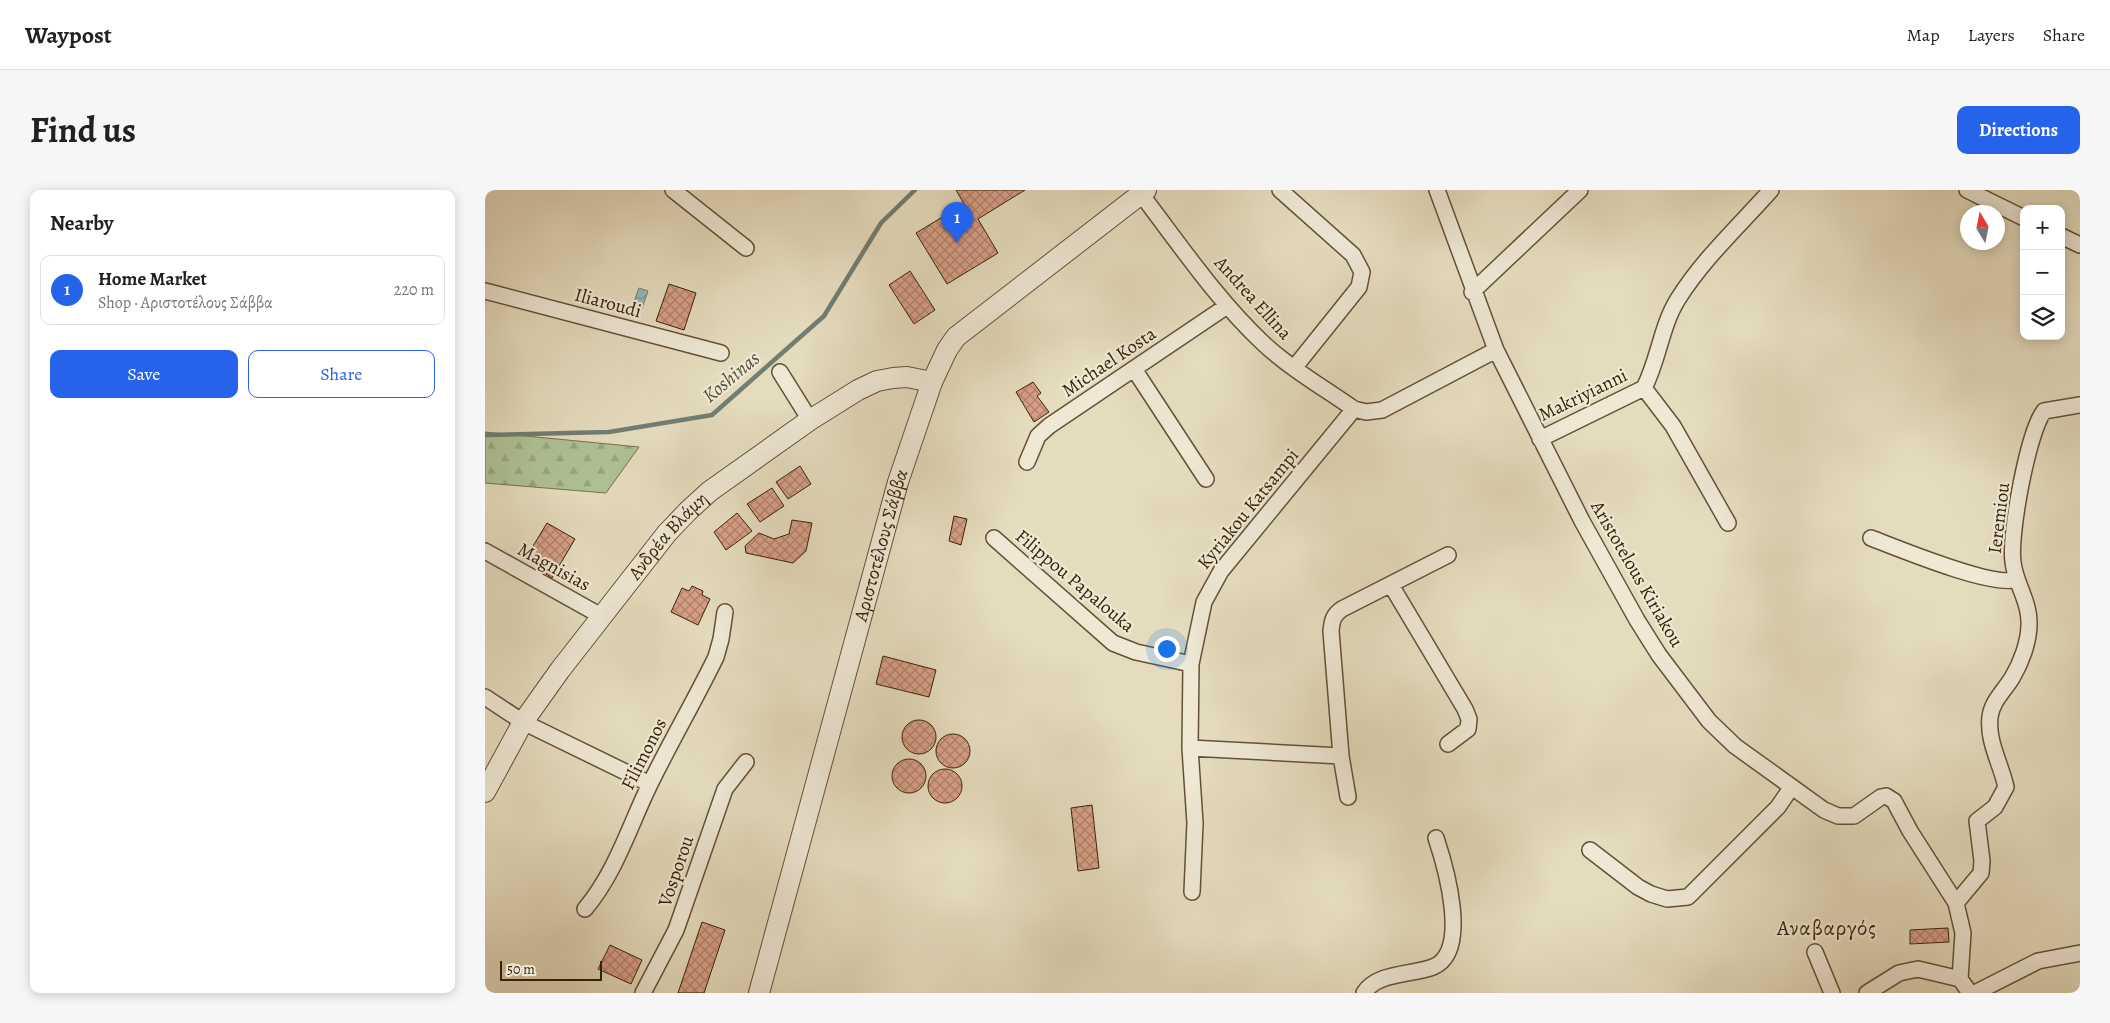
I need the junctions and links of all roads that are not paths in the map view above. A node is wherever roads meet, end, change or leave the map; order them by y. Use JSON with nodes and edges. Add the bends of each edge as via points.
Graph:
{"nodes":[{"id":1,"x":673,"y":190,"type":"edge"},
{"id":2,"x":1280,"y":190,"type":"edge"},
{"id":3,"x":1437,"y":190,"type":"edge"},
{"id":4,"x":1580,"y":190,"type":"edge"},
{"id":5,"x":1771,"y":190,"type":"edge"},
{"id":6,"x":1967,"y":190,"type":"edge"},
{"id":7,"x":1144,"y":192,"type":"edge"},
{"id":8,"x":2020,"y":216,"type":"edge"},
{"id":9,"x":2065,"y":238,"type":"edge"},
{"id":10,"x":2080,"y":245,"type":"edge"},
{"id":11,"x":746,"y":248,"type":"dead end"},
{"id":12,"x":485,"y":291,"type":"edge"},
{"id":13,"x":1472,"y":292,"type":"junction"},
{"id":14,"x":1227,"y":306,"type":"junction"},
{"id":15,"x":1496,"y":350,"type":"junction"},
{"id":16,"x":721,"y":352,"type":"dead end"},
{"id":17,"x":1294,"y":368,"type":"junction"},
{"id":18,"x":1134,"y":369,"type":"junction"},
{"id":19,"x":780,"y":372,"type":"dead end"},
{"id":20,"x":932,"y":382,"type":"junction"},
{"id":21,"x":1644,"y":388,"type":"junction"},
{"id":22,"x":2080,"y":405,"type":"edge"},
{"id":23,"x":1354,"y":409,"type":"junction"},
{"id":24,"x":810,"y":420,"type":"junction"},
{"id":25,"x":1540,"y":439,"type":"junction"},
{"id":26,"x":1027,"y":462,"type":"dead end"},
{"id":27,"x":1206,"y":479,"type":"dead end"},
{"id":28,"x":1728,"y":523,"type":"dead end"},
{"id":29,"x":994,"y":538,"type":"dead end"},
{"id":30,"x":1871,"y":538,"type":"dead end"},
{"id":31,"x":485,"y":551,"type":"edge"},
{"id":32,"x":1447,"y":556,"type":"dead end"},
{"id":33,"x":2017,"y":579,"type":"junction"},
{"id":34,"x":1391,"y":585,"type":"junction"},
{"id":35,"x":725,"y":612,"type":"dead end"},
{"id":36,"x":603,"y":617,"type":"junction"},
{"id":37,"x":1191,"y":664,"type":"junction"},
{"id":38,"x":485,"y":697,"type":"edge"},
{"id":39,"x":523,"y":722,"type":"junction"},
{"id":40,"x":1448,"y":744,"type":"dead end"},
{"id":41,"x":1190,"y":748,"type":"junction"},
{"id":42,"x":1341,"y":756,"type":"junction"},
{"id":43,"x":746,"y":762,"type":"dead end"},
{"id":44,"x":650,"y":784,"type":"junction"},
{"id":45,"x":1791,"y":788,"type":"junction"},
{"id":46,"x":485,"y":792,"type":"edge"},
{"id":47,"x":1348,"y":797,"type":"dead end"},
{"id":48,"x":1437,"y":838,"type":"dead end"},
{"id":49,"x":1591,"y":850,"type":"dead end"},
{"id":50,"x":1192,"y":892,"type":"dead end"},
{"id":51,"x":1956,"y":903,"type":"junction"},
{"id":52,"x":585,"y":909,"type":"dead end"},
{"id":53,"x":1815,"y":952,"type":"dead end"},
{"id":54,"x":2080,"y":953,"type":"edge"},
{"id":55,"x":1960,"y":979,"type":"junction"},
{"id":56,"x":643,"y":993,"type":"edge"},
{"id":57,"x":759,"y":993,"type":"edge"},
{"id":58,"x":1363,"y":993,"type":"edge"},
{"id":59,"x":1832,"y":993,"type":"edge"},
{"id":60,"x":1867,"y":993,"type":"edge"},
{"id":61,"x":1970,"y":993,"type":"edge"},
{"id":62,"x":1975,"y":993,"type":"edge"}],
"edges":[{"from":1,"to":11,"type":"street"},
{"from":2,"to":17,"type":"street","via":[[1353,254],[1362,272],[1359,287]]},
{"from":3,"to":13,"type":"street","name":"Aristotelous Kiriakou"},
{"from":4,"to":13,"type":"street"},
{"from":5,"to":21,"type":"street","via":[[1708,260],[1679,298],[1666,323],[1654,369]]},
{"from":6,"to":8,"type":"street"},
{"from":7,"to":14,"type":"street","name":"Andrea Ellina"},
{"from":7,"to":20,"type":"street","name":"Αριστοτέλους Σάββα","via":[[956,337]]},
{"from":9,"to":10,"type":"street"},
{"from":12,"to":16,"type":"street","name":"Iliaroudi"},
{"from":13,"to":15,"type":"street","name":"Aristotelous Kiriakou"},
{"from":14,"to":17,"type":"street","name":"Andrea Ellina","via":[[1263,344]]},
{"from":14,"to":18,"type":"street","name":"Michael Kosta"},
{"from":15,"to":23,"type":"street","via":[[1382,410],[1366,412]]},
{"from":15,"to":25,"type":"street","name":"Aristotelous Kiriakou"},
{"from":17,"to":23,"type":"street","name":"Andrea Ellina"},
{"from":18,"to":26,"type":"street","name":"Michael Kosta","via":[[1049,426],[1035,441]]},
{"from":18,"to":27,"type":"street"},
{"from":19,"to":24,"type":"street"},
{"from":20,"to":24,"type":"street","name":"Ανδρέα Βλάμη","via":[[907,378],[877,381]]},
{"from":20,"to":57,"type":"street","name":"Αριστοτέλους Σάββα","via":[[898,482]]},
{"from":21,"to":25,"type":"street","name":"Makriyianni"},
{"from":21,"to":28,"type":"street","via":[[1673,426]]},
{"from":22,"to":33,"type":"street","name":"Ieremiou","via":[[2044,411],[2034,430],[2017,509],[2012,558]]},
{"from":23,"to":37,"type":"street","name":"Kyriakou Katsampi","via":[[1212,585],[1204,602]]},
{"from":24,"to":36,"type":"street","name":"Ανδρέα Βλάμη","via":[[710,491],[688,511],[667,533]]},
{"from":25,"to":45,"type":"street","name":"Aristotelous Kiriakou","via":[[1632,612],[1659,655],[1709,720],[1735,746]]},
{"from":29,"to":37,"type":"street","name":"Filippou Papalouka","via":[[1113,643],[1136,652]]},
{"from":30,"to":33,"type":"street","via":[[1984,578],[2012,582]]},
{"from":31,"to":36,"type":"street","name":"Magnisias"},
{"from":32,"to":34,"type":"street"},
{"from":33,"to":51,"type":"street","name":"Ieremiou","via":[[2029,615],[2028,636],[2019,666],[1993,705],[1990,717],[1993,744],[2006,787],[1995,806],[1977,821],[1981,873]]},
{"from":34,"to":40,"type":"street","via":[[1469,719],[1468,729]]},
{"from":34,"to":42,"type":"street","via":[[1335,613],[1332,621]]},
{"from":35,"to":44,"type":"street","name":"Filimonos","via":[[716,657]]},
{"from":36,"to":39,"type":"street","name":"Ανδρέα Βλάμη"},
{"from":37,"to":41,"type":"street","name":"Kyriakou Katsampi"},
{"from":38,"to":39,"type":"street"},
{"from":39,"to":44,"type":"street"},
{"from":39,"to":46,"type":"street","name":"Ανδρέα Βλάμη"},
{"from":41,"to":42,"type":"street"},
{"from":41,"to":50,"type":"street","name":"Kyriakou Katsampi","via":[[1195,823]]},
{"from":42,"to":47,"type":"street"},
{"from":43,"to":56,"type":"street","name":"Vosporou","via":[[725,789],[676,930]]},
{"from":44,"to":52,"type":"street","name":"Filimonos","via":[[612,870]]},
{"from":45,"to":49,"type":"street","via":[[1778,807],[1688,897],[1667,899],[1651,894]]},
{"from":45,"to":51,"type":"street","name":"Aristotelous Kiriakou","via":[[1824,810],[1846,818],[1881,797],[1891,798]]},
{"from":48,"to":58,"type":"street","via":[[1447,869],[1453,915],[1445,956],[1434,967],[1378,981]]},
{"from":51,"to":55,"type":"street","name":"Aristotelous Kiriakou","via":[[1963,934]]},
{"from":53,"to":59,"type":"street"},
{"from":54,"to":62,"type":"street","via":[[2038,961]]},
{"from":55,"to":60,"type":"street","via":[[1918,969],[1906,970]]},
{"from":55,"to":61,"type":"street"}]}
